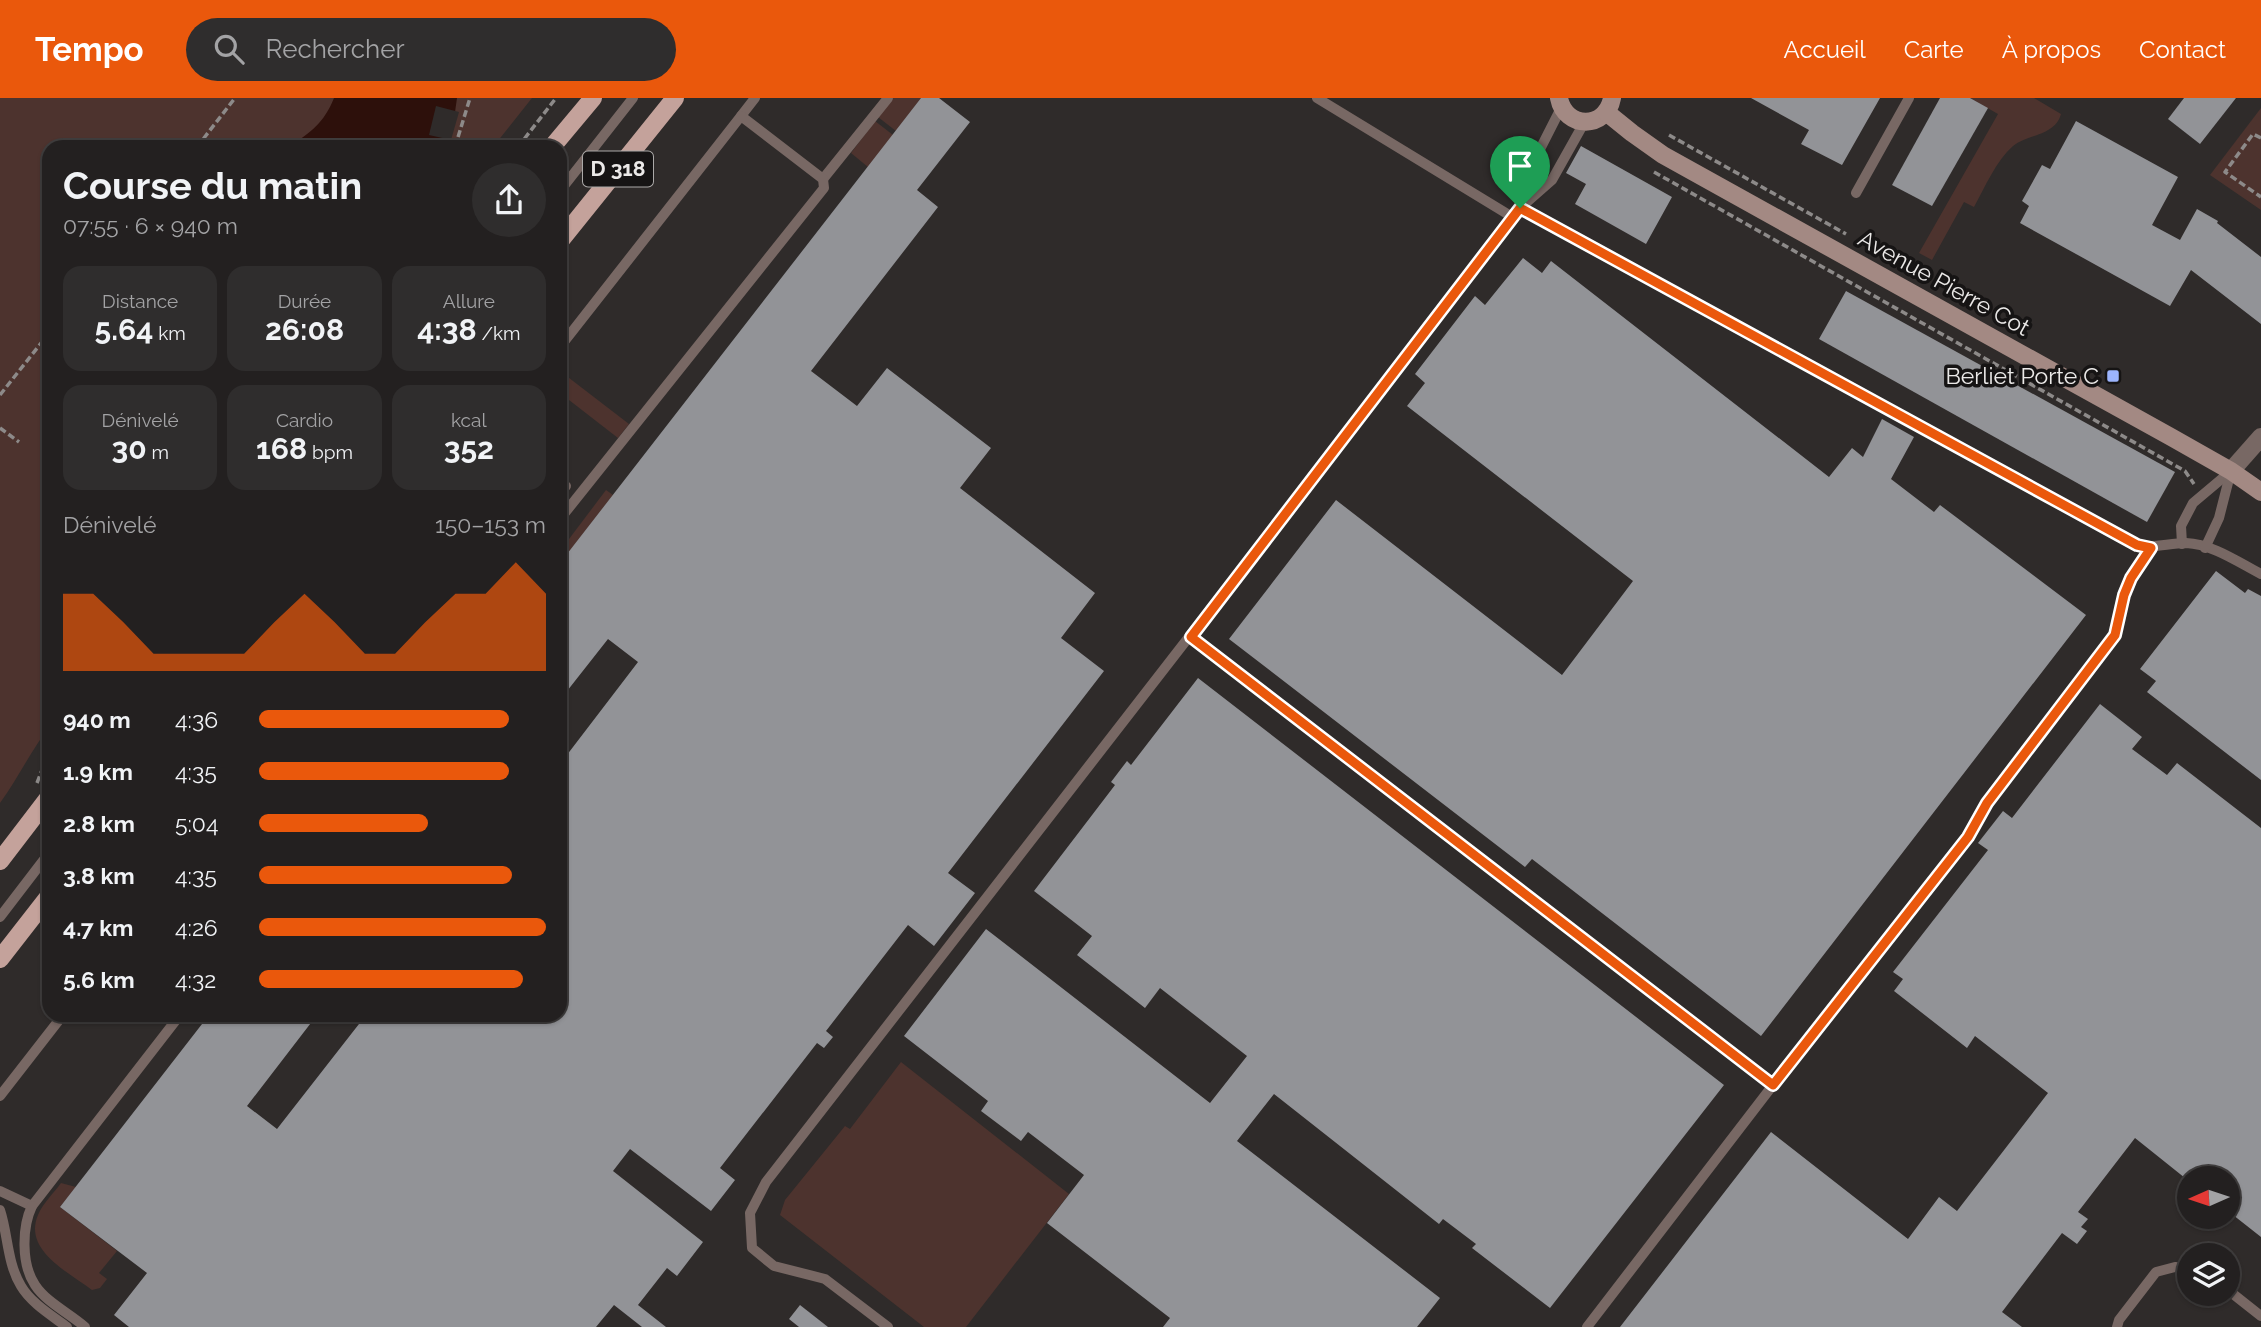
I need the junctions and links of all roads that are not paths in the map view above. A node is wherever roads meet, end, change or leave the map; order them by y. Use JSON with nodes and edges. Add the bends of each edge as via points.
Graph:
{"nodes":[{"id":1,"x":593,"y":98,"type":"edge"},
{"id":2,"x":633,"y":98,"type":"edge"},
{"id":3,"x":675,"y":98,"type":"edge"},
{"id":4,"x":755,"y":98,"type":"edge"},
{"id":5,"x":888,"y":98,"type":"edge"},
{"id":6,"x":1317,"y":98,"type":"edge"},
{"id":7,"x":1909,"y":98,"type":"edge"},
{"id":8,"x":1557,"y":101,"type":"edge"},
{"id":9,"x":1609,"y":105,"type":"edge"},
{"id":10,"x":741,"y":116,"type":"junction"},
{"id":11,"x":1584,"y":123,"type":"junction"},
{"id":12,"x":558,"y":140,"type":"edge"},
{"id":13,"x":823,"y":179,"type":"junction"},
{"id":14,"x":567,"y":182,"type":"edge"},
{"id":15,"x":1856,"y":193,"type":"dead end"},
{"id":16,"x":1517,"y":213,"type":"junction"},
{"id":17,"x":567,"y":232,"type":"edge"},
{"id":18,"x":567,"y":338,"type":"edge"},
{"id":19,"x":2261,"y":437,"type":"edge"},
{"id":20,"x":2231,"y":471,"type":"junction"},
{"id":21,"x":2261,"y":492,"type":"edge"},
{"id":22,"x":567,"y":510,"type":"edge"},
{"id":23,"x":2182,"y":544,"type":"junction"},
{"id":24,"x":2151,"y":548,"type":"junction"},
{"id":25,"x":2205,"y":548,"type":"junction"},
{"id":26,"x":2261,"y":574,"type":"edge"},
{"id":27,"x":1191,"y":637,"type":"junction"},
{"id":28,"x":42,"y":806,"type":"edge"},
{"id":29,"x":0,"y":861,"type":"edge"},
{"id":30,"x":42,"y":862,"type":"edge"},
{"id":31,"x":42,"y":905,"type":"edge"},
{"id":32,"x":0,"y":917,"type":"edge"},
{"id":33,"x":0,"y":959,"type":"edge"},
{"id":34,"x":58,"y":1022,"type":"edge"},
{"id":35,"x":175,"y":1022,"type":"edge"},
{"id":36,"x":1773,"y":1085,"type":"junction"},
{"id":37,"x":0,"y":1096,"type":"edge"},
{"id":38,"x":0,"y":1191,"type":"edge"},
{"id":39,"x":32,"y":1206,"type":"junction"},
{"id":40,"x":0,"y":1210,"type":"edge"},
{"id":41,"x":2177,"y":1267,"type":"edge"},
{"id":42,"x":2240,"y":1299,"type":"edge"},
{"id":43,"x":2261,"y":1315,"type":"edge"},
{"id":44,"x":67,"y":1327,"type":"edge"},
{"id":45,"x":85,"y":1327,"type":"edge"},
{"id":46,"x":888,"y":1327,"type":"edge"},
{"id":47,"x":1587,"y":1327,"type":"edge"},
{"id":48,"x":2118,"y":1327,"type":"edge"}],
"edges":[{"from":1,"to":12,"type":"main road","number":"D 318"},
{"from":2,"to":14,"type":"lane"},
{"from":3,"to":17,"type":"main road","number":"D 318"},
{"from":4,"to":10,"type":"lane"},
{"from":5,"to":13,"type":"lane"},
{"from":6,"to":16,"type":"lane"},
{"from":7,"to":15,"type":"lane"},
{"from":8,"to":11,"type":"street"},
{"from":8,"to":16,"type":"lane"},
{"from":9,"to":11,"type":"street","via":[[1593,121]]},
{"from":9,"to":20,"type":"street","name":"Avenue Pierre Cot","via":[[1632,133],[1663,155]]},
{"from":10,"to":13,"type":"lane"},
{"from":10,"to":18,"type":"lane"},
{"from":11,"to":16,"type":"lane","via":[[1552,180]]},
{"from":13,"to":22,"type":"lane","via":[[824,188]]},
{"from":16,"to":24,"type":"lane","via":[[2137,545]]},
{"from":16,"to":27,"type":"lane"},
{"from":19,"to":20,"type":"street"},
{"from":20,"to":21,"type":"street","name":"Avenue Pierre Cot"},
{"from":20,"to":23,"type":"lane","via":[[2193,503],[2181,526]]},
{"from":20,"to":25,"type":"lane","via":[[2219,518]]},
{"from":23,"to":24,"type":"lane"},
{"from":23,"to":25,"type":"lane"},
{"from":24,"to":36,"type":"lane","via":[[2131,578],[2115,635],[1987,803],[1968,837]]},
{"from":25,"to":26,"type":"lane"},
{"from":27,"to":36,"type":"lane"},
{"from":27,"to":46,"type":"lane","via":[[766,1182],[750,1213],[752,1248],[774,1266],[825,1279]]},
{"from":28,"to":29,"type":"main road"},
{"from":30,"to":32,"type":"lane"},
{"from":31,"to":33,"type":"main road"},
{"from":34,"to":37,"type":"lane"},
{"from":35,"to":39,"type":"lane"},
{"from":36,"to":47,"type":"lane"},
{"from":38,"to":39,"type":"lane"},
{"from":39,"to":45,"type":"lane","via":[[26,1219],[25,1244],[34,1284]]},
{"from":40,"to":44,"type":"lane","via":[[21,1287]]},
{"from":41,"to":48,"type":"lane","via":[[2156,1272]]},
{"from":42,"to":43,"type":"lane"}]}
